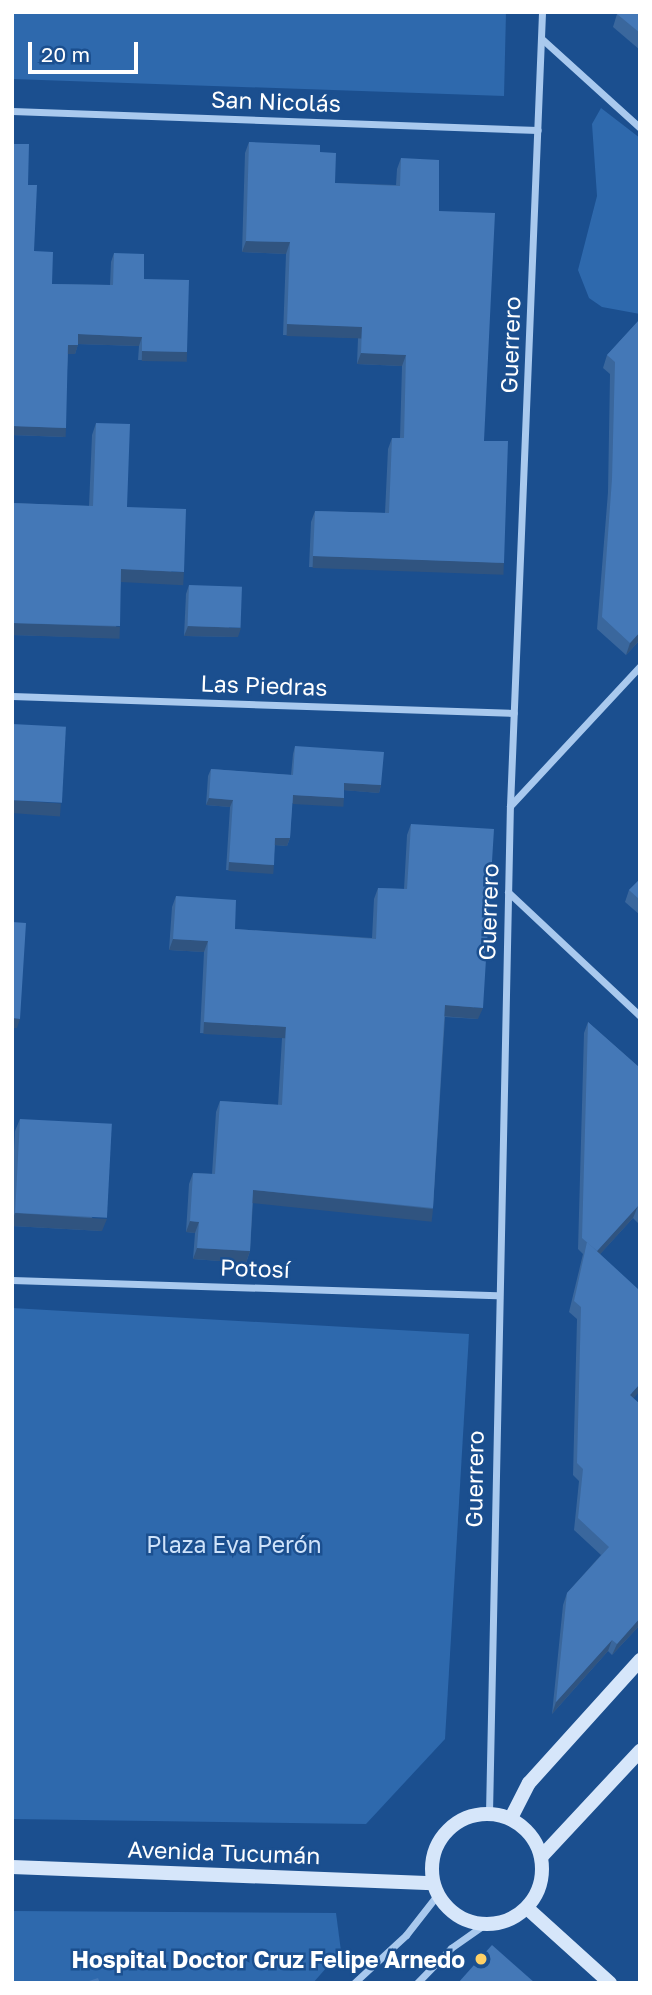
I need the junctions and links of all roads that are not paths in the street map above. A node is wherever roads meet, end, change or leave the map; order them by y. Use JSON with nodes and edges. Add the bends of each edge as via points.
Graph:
{"nodes":[{"id":1,"x":542,"y":12,"type":"edge"},
{"id":2,"x":542,"y":39,"type":"junction"},
{"id":3,"x":12,"y":111,"type":"edge"},
{"id":4,"x":640,"y":128,"type":"edge"},
{"id":5,"x":538,"y":130,"type":"junction"},
{"id":6,"x":640,"y":666,"type":"edge"},
{"id":7,"x":12,"y":696,"type":"edge"},
{"id":8,"x":514,"y":713,"type":"junction"},
{"id":9,"x":510,"y":806,"type":"junction"},
{"id":10,"x":508,"y":892,"type":"junction"},
{"id":11,"x":640,"y":1016,"type":"edge"},
{"id":12,"x":12,"y":1280,"type":"edge"},
{"id":13,"x":497,"y":1295,"type":"junction"},
{"id":14,"x":640,"y":1660,"type":"edge"},
{"id":15,"x":640,"y":1751,"type":"edge"},
{"id":16,"x":489,"y":1813,"type":"junction"},
{"id":17,"x":511,"y":1818,"type":"junction"},
{"id":18,"x":542,"y":1856,"type":"junction"},
{"id":19,"x":12,"y":1867,"type":"edge"},
{"id":20,"x":436,"y":1888,"type":"junction"},
{"id":21,"x":527,"y":1908,"type":"junction"},
{"id":22,"x":485,"y":1924,"type":"junction"},
{"id":23,"x":354,"y":1983,"type":"edge"},
{"id":24,"x":417,"y":1983,"type":"edge"},
{"id":25,"x":610,"y":1983,"type":"edge"}],
"edges":[{"from":1,"to":2,"type":"street","name":"Guerrero"},
{"from":2,"to":4,"type":"street"},
{"from":2,"to":5,"type":"street","name":"Guerrero"},
{"from":3,"to":5,"type":"street","name":"San Nicolás"},
{"from":5,"to":8,"type":"street","name":"Guerrero"},
{"from":6,"to":9,"type":"street"},
{"from":7,"to":8,"type":"street","name":"Las Piedras"},
{"from":8,"to":9,"type":"street","name":"Guerrero"},
{"from":9,"to":10,"type":"street","name":"Guerrero"},
{"from":10,"to":11,"type":"street"},
{"from":10,"to":13,"type":"street","name":"Guerrero"},
{"from":12,"to":13,"type":"street","name":"Potosí"},
{"from":13,"to":16,"type":"street","name":"Guerrero"},
{"from":14,"to":17,"type":"main road","via":[[529,1783]]},
{"from":15,"to":18,"type":"main road"},
{"from":16,"to":17,"type":"main road"},
{"from":16,"to":20,"type":"main road","via":[[471,1815],[443,1834],[435,1849]]},
{"from":17,"to":18,"type":"main road","via":[[536,1840]]},
{"from":18,"to":21,"type":"main road","via":[[543,1874]]},
{"from":19,"to":20,"type":"main road","name":"Avenida Tucumán"},
{"from":20,"to":22,"type":"main road","via":[[457,1916]]},
{"from":20,"to":23,"type":"street","via":[[406,1935]]},
{"from":21,"to":22,"type":"main road","via":[[501,1923]]},
{"from":21,"to":25,"type":"main road"},
{"from":22,"to":24,"type":"street","via":[[451,1948]]}]}
